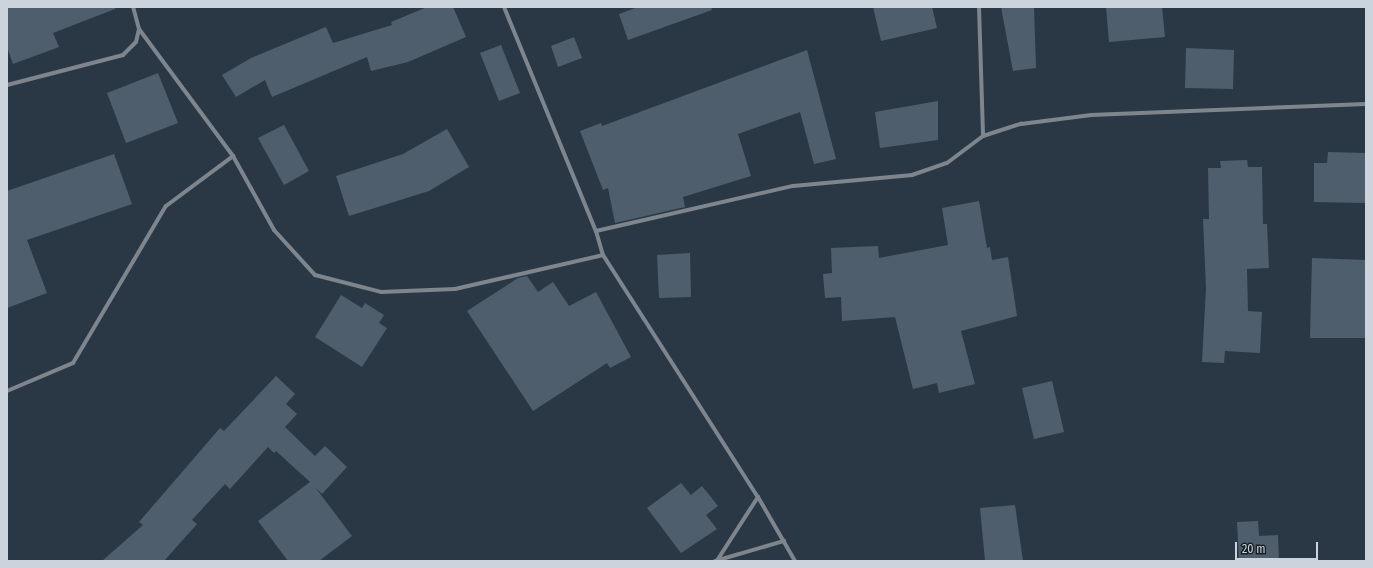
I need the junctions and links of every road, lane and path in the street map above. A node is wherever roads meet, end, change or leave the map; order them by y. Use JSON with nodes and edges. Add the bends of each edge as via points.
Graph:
{"nodes":[{"id":1,"x":134,"y":7,"type":"edge"},
{"id":2,"x":504,"y":7,"type":"edge"},
{"id":3,"x":979,"y":7,"type":"edge"},
{"id":4,"x":139,"y":29,"type":"junction"},
{"id":5,"x":7,"y":85,"type":"edge"},
{"id":6,"x":1366,"y":104,"type":"edge"},
{"id":7,"x":983,"y":136,"type":"junction"},
{"id":8,"x":233,"y":156,"type":"junction"},
{"id":9,"x":596,"y":231,"type":"junction"},
{"id":10,"x":603,"y":255,"type":"junction"},
{"id":11,"x":7,"y":391,"type":"edge"},
{"id":12,"x":758,"y":497,"type":"junction"},
{"id":13,"x":784,"y":541,"type":"junction"},
{"id":14,"x":717,"y":560,"type":"edge"},
{"id":15,"x":795,"y":561,"type":"edge"}],
"edges":[{"from":1,"to":4,"type":"street"},
{"from":2,"to":9,"type":"street"},
{"from":3,"to":7,"type":"street"},
{"from":4,"to":5,"type":"street","via":[[136,42],[123,55]]},
{"from":4,"to":8,"type":"street"},
{"from":6,"to":7,"type":"street","via":[[1091,115],[1021,124]]},
{"from":7,"to":9,"type":"street","via":[[947,163],[912,176],[793,186]]},
{"from":8,"to":10,"type":"street","via":[[274,230],[315,275],[381,292],[455,289]]},
{"from":8,"to":11,"type":"street","via":[[166,206],[72,363]]},
{"from":9,"to":10,"type":"street"},
{"from":10,"to":12,"type":"street"},
{"from":12,"to":13,"type":"street"},
{"from":12,"to":14,"type":"street"},
{"from":13,"to":14,"type":"street"},
{"from":13,"to":15,"type":"street"}]}
